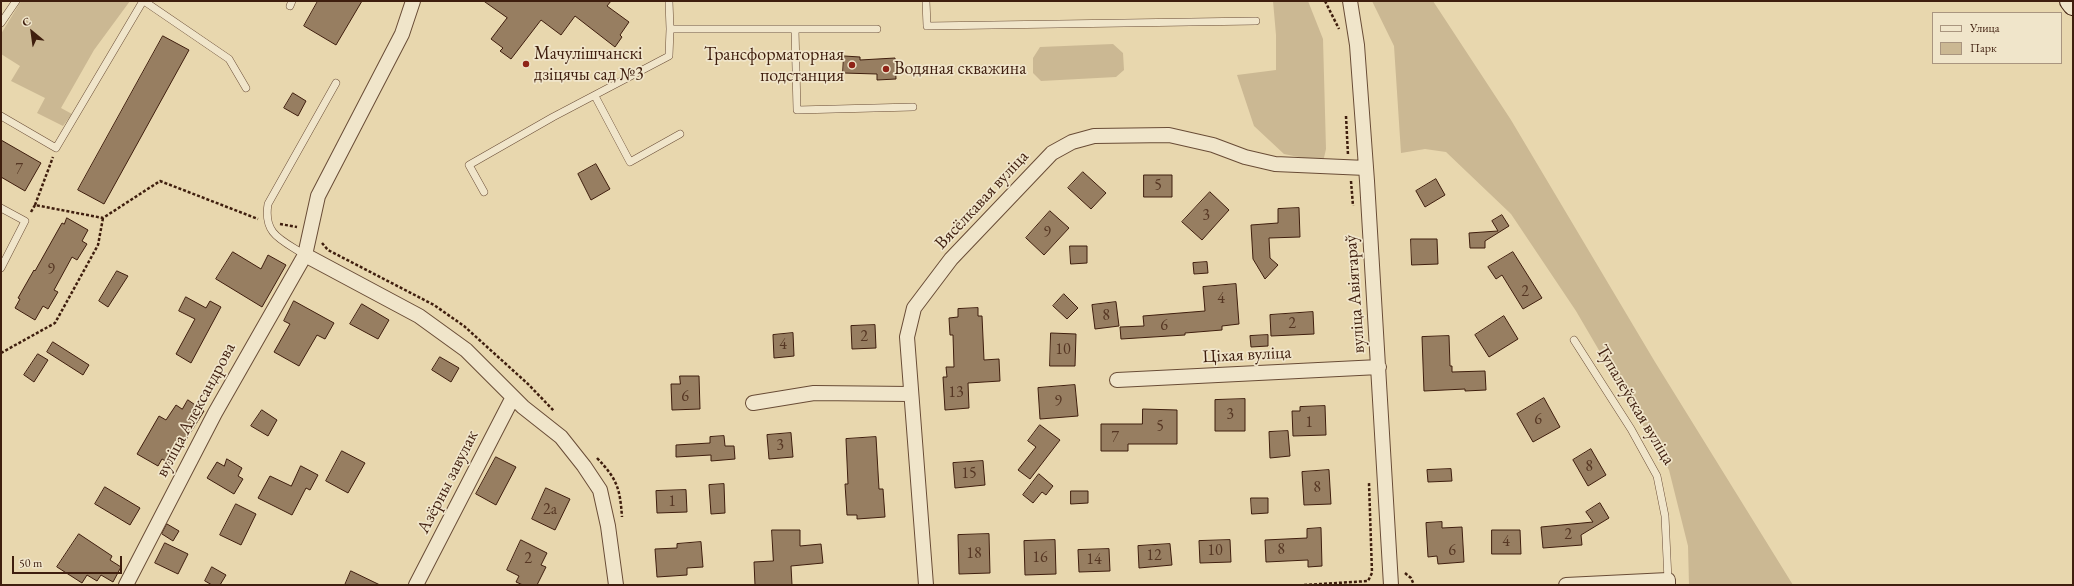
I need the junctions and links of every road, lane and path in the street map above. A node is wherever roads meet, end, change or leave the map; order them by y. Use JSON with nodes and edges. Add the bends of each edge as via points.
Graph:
{"nodes":[{"id":1,"x":16,"y":1,"type":"edge"},
{"id":2,"x":144,"y":1,"type":"edge"},
{"id":3,"x":413,"y":1,"type":"edge"},
{"id":4,"x":670,"y":1,"type":"edge"},
{"id":5,"x":926,"y":1,"type":"edge"},
{"id":6,"x":1325,"y":1,"type":"edge"},
{"id":7,"x":1350,"y":1,"type":"edge"},
{"id":8,"x":2070,"y":1,"type":"edge"},
{"id":9,"x":2073,"y":5,"type":"edge"},
{"id":10,"x":1256,"y":21,"type":"dead end"},
{"id":11,"x":1,"y":22,"type":"edge"},
{"id":12,"x":670,"y":29,"type":"junction"},
{"id":13,"x":795,"y":29,"type":"junction"},
{"id":14,"x":877,"y":29,"type":"dead end"},
{"id":15,"x":1340,"y":32,"type":"dead end"},
{"id":16,"x":336,"y":83,"type":"dead end"},
{"id":17,"x":246,"y":88,"type":"dead end"},
{"id":18,"x":595,"y":96,"type":"junction"},
{"id":19,"x":913,"y":107,"type":"dead end"},
{"id":20,"x":1346,"y":115,"type":"dead end"},
{"id":21,"x":1,"y":116,"type":"edge"},
{"id":22,"x":680,"y":134,"type":"dead end"},
{"id":23,"x":56,"y":148,"type":"junction"},
{"id":24,"x":1349,"y":168,"type":"junction"},
{"id":25,"x":1366,"y":168,"type":"junction"},
{"id":26,"x":484,"y":192,"type":"dead end"},
{"id":27,"x":35,"y":205,"type":"junction"},
{"id":28,"x":1,"y":208,"type":"edge"},
{"id":29,"x":1353,"y":214,"type":"dead end"},
{"id":30,"x":103,"y":218,"type":"junction"},
{"id":31,"x":25,"y":221,"type":"junction"},
{"id":32,"x":268,"y":223,"type":"junction"},
{"id":33,"x":305,"y":255,"type":"junction"},
{"id":34,"x":1,"y":268,"type":"edge"},
{"id":35,"x":1574,"y":340,"type":"dead end"},
{"id":36,"x":1,"y":353,"type":"edge"},
{"id":37,"x":1379,"y":368,"type":"junction"},
{"id":38,"x":1117,"y":380,"type":"dead end"},
{"id":39,"x":910,"y":394,"type":"junction"},
{"id":40,"x":513,"y":397,"type":"junction"},
{"id":41,"x":753,"y":403,"type":"dead end"},
{"id":42,"x":1369,"y":479,"type":"dead end"},
{"id":43,"x":1668,"y":582,"type":"edge"},
{"id":44,"x":126,"y":585,"type":"edge"},
{"id":45,"x":416,"y":585,"type":"edge"},
{"id":46,"x":616,"y":585,"type":"edge"},
{"id":47,"x":926,"y":585,"type":"edge"},
{"id":48,"x":1304,"y":585,"type":"edge"},
{"id":49,"x":1391,"y":585,"type":"edge"},
{"id":50,"x":1566,"y":585,"type":"edge"}],
"edges":[{"from":1,"to":11,"type":"lane"},
{"from":2,"to":17,"type":"lane","via":[[229,60]]},
{"from":2,"to":23,"type":"lane"},
{"from":3,"to":33,"type":"street","name":"вуліца Александрова","via":[[402,34],[318,196]]},
{"from":4,"to":12,"type":"lane"},
{"from":5,"to":10,"type":"lane","via":[[927,26]]},
{"from":6,"to":15,"type":"path"},
{"from":7,"to":25,"type":"street","name":"вуліца Авіятараў","via":[[1357,45]]},
{"from":8,"to":9,"type":"main road"},
{"from":12,"to":13,"type":"lane"},
{"from":12,"to":18,"type":"lane","via":[[669,56]]},
{"from":13,"to":14,"type":"lane"},
{"from":13,"to":19,"type":"lane","via":[[797,110]]},
{"from":16,"to":32,"type":"lane","via":[[268,204]]},
{"from":18,"to":22,"type":"lane","via":[[630,162]]},
{"from":18,"to":26,"type":"lane","via":[[469,165]]},
{"from":20,"to":24,"type":"path"},
{"from":21,"to":23,"type":"lane"},
{"from":23,"to":27,"type":"path"},
{"from":24,"to":25,"type":"street","name":"Вясёлкавая вуліца"},
{"from":24,"to":29,"type":"path"},
{"from":24,"to":39,"type":"street","name":"Вясёлкавая вуліца","via":[[1275,164],[1169,135],[1094,136],[1072,142],[1052,153],[951,259],[914,308],[907,337]]},
{"from":25,"to":37,"type":"street","name":"вуліца Авіятараў"},
{"from":27,"to":30,"type":"path"},
{"from":27,"to":31,"type":"path"},
{"from":28,"to":31,"type":"lane"},
{"from":30,"to":32,"type":"path","via":[[160,180]]},
{"from":30,"to":36,"type":"path","via":[[98,244],[55,324]]},
{"from":31,"to":34,"type":"lane"},
{"from":32,"to":33,"type":"lane","via":[[272,233]]},
{"from":33,"to":40,"type":"street","via":[[419,316],[466,350]]},
{"from":33,"to":44,"type":"street","name":"вуліца Александрова","via":[[215,413]]},
{"from":35,"to":43,"type":"lane","name":"Тупалеўская вуліца","via":[[1631,429],[1656,476],[1665,516]]},
{"from":37,"to":38,"type":"street","name":"Ціхая вуліца"},
{"from":37,"to":49,"type":"street","name":"вуліца Авіятараў"},
{"from":39,"to":41,"type":"street","via":[[814,393]]},
{"from":39,"to":47,"type":"street","name":"Вясёлкавая вуліца"},
{"from":40,"to":45,"type":"street","name":"Азёрны завулак"},
{"from":40,"to":46,"type":"street","via":[[561,437],[600,490]]},
{"from":42,"to":48,"type":"path","via":[[1372,573],[1368,581]]},
{"from":43,"to":50,"type":"street"}]}
